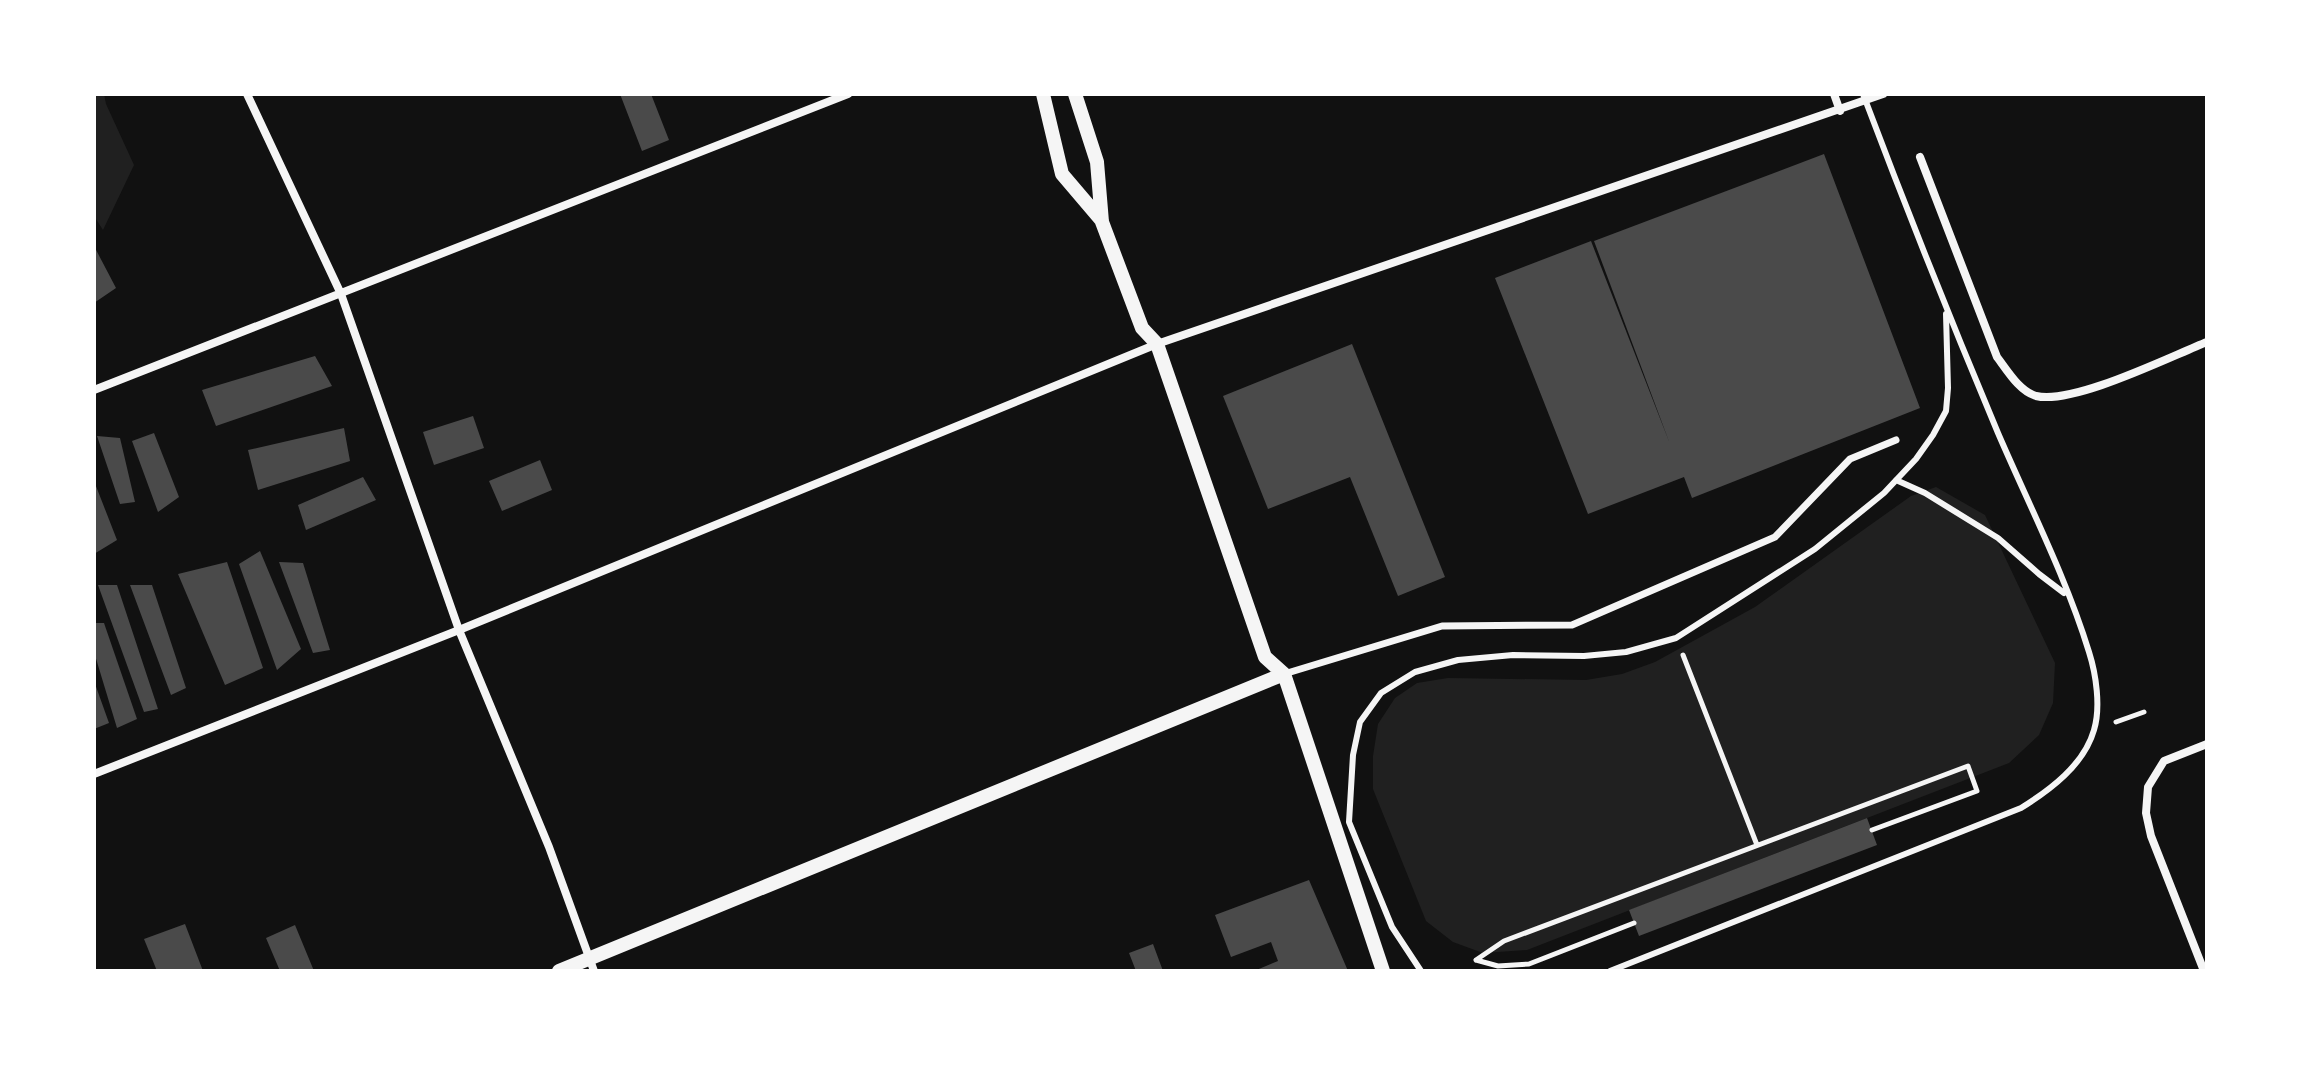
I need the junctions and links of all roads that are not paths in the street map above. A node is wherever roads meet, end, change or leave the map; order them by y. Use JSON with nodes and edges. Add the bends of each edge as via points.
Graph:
{"nodes":[{"id":1,"x":247,"y":94,"type":"edge"},
{"id":2,"x":848,"y":94,"type":"edge"},
{"id":3,"x":1043,"y":94,"type":"edge"},
{"id":4,"x":1075,"y":94,"type":"edge"},
{"id":5,"x":1834,"y":94,"type":"edge"},
{"id":6,"x":1883,"y":94,"type":"edge"},
{"id":7,"x":1865,"y":98,"type":"edge"},
{"id":8,"x":1840,"y":111,"type":"junction"},
{"id":9,"x":1920,"y":157,"type":"dead end"},
{"id":10,"x":1102,"y":222,"type":"junction"},
{"id":11,"x":341,"y":294,"type":"junction"},
{"id":12,"x":1946,"y":307,"type":"junction"},
{"id":13,"x":2207,"y":342,"type":"edge"},
{"id":14,"x":1157,"y":344,"type":"junction"},
{"id":15,"x":94,"y":390,"type":"edge"},
{"id":16,"x":1896,"y":440,"type":"dead end"},
{"id":17,"x":1896,"y":480,"type":"junction"},
{"id":18,"x":2067,"y":595,"type":"junction"},
{"id":19,"x":459,"y":630,"type":"junction"},
{"id":20,"x":1284,"y":674,"type":"junction"},
{"id":21,"x":2207,"y":744,"type":"edge"},
{"id":22,"x":94,"y":774,"type":"edge"},
{"id":23,"x":593,"y":964,"type":"edge"},
{"id":24,"x":559,"y":971,"type":"edge"},
{"id":25,"x":1383,"y":971,"type":"edge"},
{"id":26,"x":1421,"y":971,"type":"edge"},
{"id":27,"x":1610,"y":971,"type":"edge"},
{"id":28,"x":2204,"y":971,"type":"edge"}],
"edges":[{"from":1,"to":11,"type":"street"},
{"from":2,"to":11,"type":"street"},
{"from":3,"to":10,"type":"street","via":[[1062,174]]},
{"from":4,"to":10,"type":"street","via":[[1097,162]]},
{"from":5,"to":8,"type":"street"},
{"from":6,"to":7,"type":"street"},
{"from":7,"to":8,"type":"street"},
{"from":7,"to":12,"type":"lane"},
{"from":8,"to":14,"type":"street"},
{"from":9,"to":13,"type":"street","via":[[1997,357],[2013,380],[2034,396],[2080,392]]},
{"from":10,"to":14,"type":"street","via":[[1142,328]]},
{"from":11,"to":15,"type":"street"},
{"from":11,"to":19,"type":"street"},
{"from":12,"to":17,"type":"lane","via":[[1946,411]]},
{"from":12,"to":18,"type":"lane"},
{"from":14,"to":19,"type":"street"},
{"from":14,"to":20,"type":"street","via":[[1265,657]]},
{"from":16,"to":20,"type":"street","via":[[1850,459],[1775,537],[1572,625],[1442,626]]},
{"from":17,"to":18,"type":"lane","via":[[1998,538]]},
{"from":17,"to":26,"type":"lane","via":[[1815,549],[1676,638],[1626,652],[1458,660],[1415,672],[1381,693],[1360,722],[1349,822],[1392,927]]},
{"from":18,"to":27,"type":"lane","via":[[2090,654],[2097,695],[2094,730],[2077,762],[2052,790],[2021,808]]},
{"from":19,"to":22,"type":"street"},
{"from":19,"to":23,"type":"street"},
{"from":20,"to":23,"type":"street"},
{"from":20,"to":25,"type":"street"},
{"from":21,"to":28,"type":"street","via":[[2164,761],[2148,787],[2146,813]]},
{"from":23,"to":24,"type":"street"}]}
